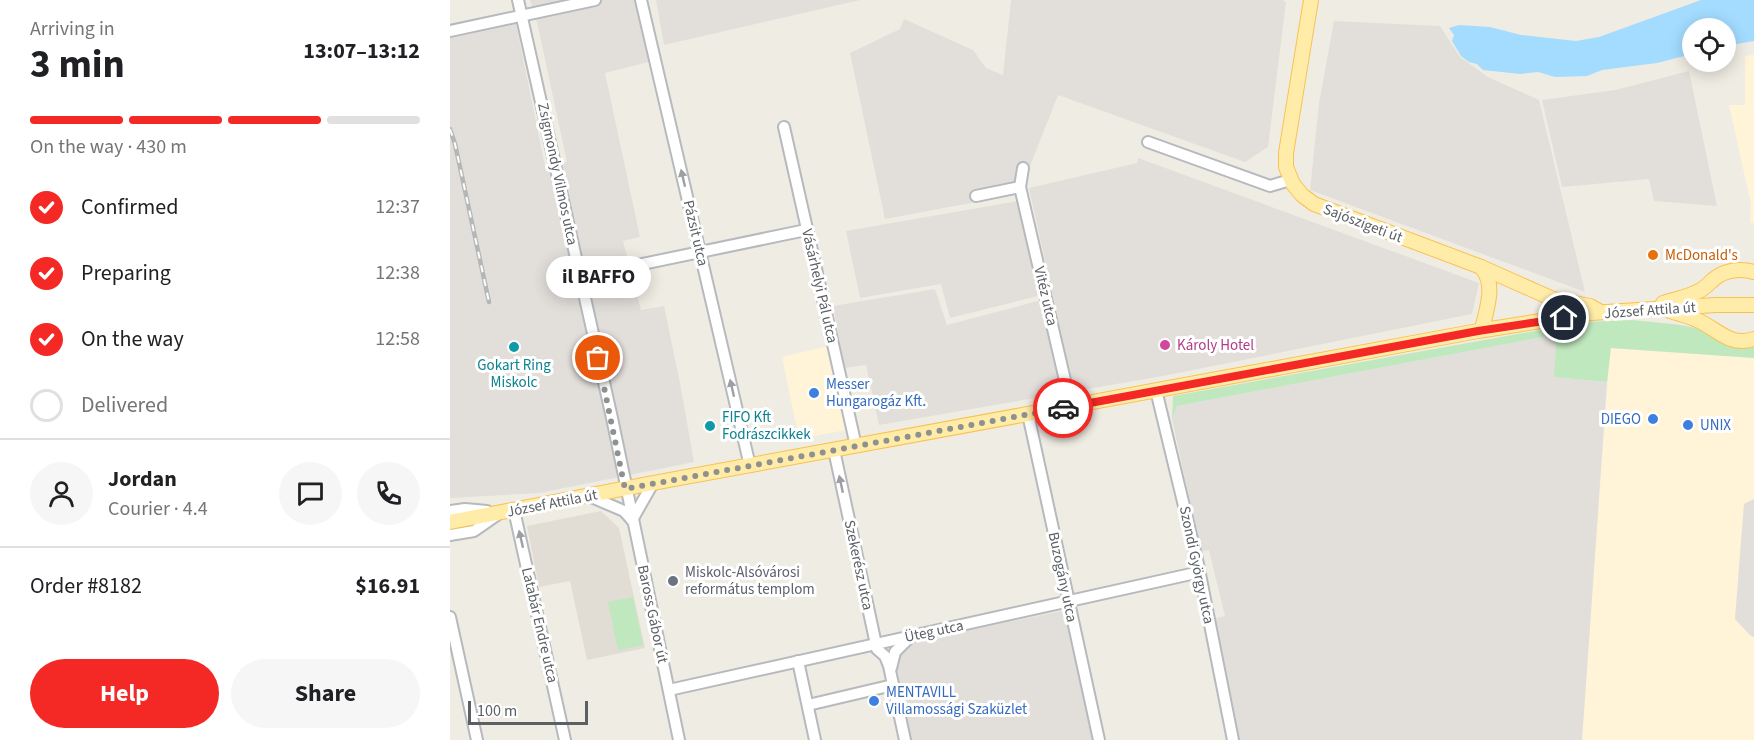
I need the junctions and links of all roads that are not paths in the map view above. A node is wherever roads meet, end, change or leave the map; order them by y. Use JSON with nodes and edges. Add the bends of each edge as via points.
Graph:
{"nodes":[{"id":1,"x":518,"y":0,"type":"edge"},
{"id":2,"x":596,"y":0,"type":"edge"},
{"id":3,"x":641,"y":0,"type":"edge"},
{"id":4,"x":1311,"y":0,"type":"edge"},
{"id":5,"x":523,"y":16,"type":"junction"},
{"id":6,"x":450,"y":31,"type":"edge"},
{"id":7,"x":784,"y":127,"type":"dead end"},
{"id":8,"x":1148,"y":142,"type":"dead end"},
{"id":9,"x":1023,"y":168,"type":"dead end"},
{"id":10,"x":1290,"y":180,"type":"junction"},
{"id":11,"x":1020,"y":187,"type":"junction"},
{"id":12,"x":976,"y":196,"type":"dead end"},
{"id":13,"x":806,"y":230,"type":"junction"},
{"id":14,"x":700,"y":253,"type":"junction"},
{"id":15,"x":1481,"y":267,"type":"junction"},
{"id":16,"x":1754,"y":272,"type":"edge"},
{"id":17,"x":580,"y":277,"type":"junction"},
{"id":18,"x":1517,"y":284,"type":"junction"},
{"id":19,"x":1708,"y":286,"type":"junction"},
{"id":20,"x":1490,"y":293,"type":"junction"},
{"id":21,"x":1754,"y":305,"type":"edge"},
{"id":22,"x":1705,"y":306,"type":"junction"},
{"id":23,"x":1662,"y":308,"type":"junction"},
{"id":24,"x":1647,"y":309,"type":"junction"},
{"id":25,"x":1600,"y":313,"type":"junction"},
{"id":26,"x":1712,"y":329,"type":"junction"},
{"id":27,"x":1482,"y":330,"type":"junction"},
{"id":28,"x":1754,"y":339,"type":"edge"},
{"id":29,"x":1739,"y":342,"type":"junction"},
{"id":30,"x":1754,"y":349,"type":"edge"},
{"id":31,"x":1156,"y":390,"type":"junction"},
{"id":32,"x":1071,"y":406,"type":"junction"},
{"id":33,"x":1028,"y":414,"type":"junction"},
{"id":34,"x":856,"y":446,"type":"junction"},
{"id":35,"x":834,"y":450,"type":"junction"},
{"id":36,"x":750,"y":466,"type":"junction"},
{"id":37,"x":653,"y":483,"type":"junction"},
{"id":38,"x":625,"y":489,"type":"junction"},
{"id":39,"x":589,"y":496,"type":"junction"},
{"id":40,"x":514,"y":510,"type":"junction"},
{"id":41,"x":450,"y":511,"type":"edge"},
{"id":42,"x":500,"y":513,"type":"junction"},
{"id":43,"x":632,"y":520,"type":"junction"},
{"id":44,"x":450,"y":522,"type":"edge"},
{"id":45,"x":450,"y":535,"type":"edge"},
{"id":46,"x":1200,"y":572,"type":"junction"},
{"id":47,"x":1068,"y":602,"type":"junction"},
{"id":48,"x":450,"y":618,"type":"edge"},
{"id":49,"x":916,"y":635,"type":"junction"},
{"id":50,"x":876,"y":644,"type":"junction"},
{"id":51,"x":798,"y":661,"type":"junction"},
{"id":52,"x":892,"y":681,"type":"junction"},
{"id":53,"x":669,"y":690,"type":"junction"},
{"id":54,"x":808,"y":705,"type":"junction"},
{"id":55,"x":474,"y":739,"type":"edge"},
{"id":56,"x":565,"y":740,"type":"edge"},
{"id":57,"x":679,"y":740,"type":"edge"},
{"id":58,"x":815,"y":740,"type":"edge"},
{"id":59,"x":905,"y":740,"type":"edge"},
{"id":60,"x":1099,"y":740,"type":"edge"},
{"id":61,"x":1233,"y":740,"type":"edge"}],
"edges":[{"from":1,"to":5,"type":"street","name":"Zsigmondy Vilmos utca"},
{"from":2,"to":5,"type":"street"},
{"from":14,"to":3,"type":"street","name":"Pázsit utca","one_way":true},
{"from":4,"to":10,"type":"main road","via":[[1286,153]]},
{"from":5,"to":6,"type":"street"},
{"from":5,"to":17,"type":"street","name":"Zsigmondy Vilmos utca"},
{"from":7,"to":13,"type":"street","name":"Vásárhelyi Pál utca"},
{"from":8,"to":10,"type":"street","via":[[1270,186]]},
{"from":9,"to":11,"type":"street","name":"Vitéz utca"},
{"from":10,"to":15,"type":"main road","name":"Sajószigeti út","via":[[1302,195],[1323,208]]},
{"from":11,"to":12,"type":"street"},
{"from":11,"to":32,"type":"street","name":"Vitéz utca"},
{"from":13,"to":14,"type":"street"},
{"from":13,"to":34,"type":"street","name":"Vásárhelyi Pál utca"},
{"from":14,"to":17,"type":"street"},
{"from":36,"to":14,"type":"street","name":"Pázsit utca","one_way":true},
{"from":15,"to":18,"type":"main road","name":"Sajószigeti út"},
{"from":15,"to":20,"type":"main road","via":[[1487,275]]},
{"from":16,"to":19,"type":"main road","via":[[1728,272]]},
{"from":17,"to":38,"type":"street","name":"Zsigmondy Vilmos utca"},
{"from":18,"to":20,"type":"main road","via":[[1501,285]]},
{"from":18,"to":25,"type":"main road","name":"Sajószigeti út","via":[[1562,302],[1590,306]]},
{"from":19,"to":22,"type":"main road"},
{"from":19,"to":24,"type":"main road"},
{"from":20,"to":27,"type":"main road"},
{"from":21,"to":22,"type":"main road","name":"József Attila út"},
{"from":22,"to":23,"type":"main road","name":"József Attila út"},
{"from":22,"to":26,"type":"main road"},
{"from":23,"to":24,"type":"main road","name":"József Attila út"},
{"from":23,"to":26,"type":"main road"},
{"from":24,"to":25,"type":"main road","name":"József Attila út"},
{"from":25,"to":27,"type":"main road","name":"József Attila út"},
{"from":26,"to":29,"type":"main road"},
{"from":27,"to":31,"type":"main road","name":"József Attila út"},
{"from":28,"to":29,"type":"main road"},
{"from":29,"to":30,"type":"main road"},
{"from":31,"to":32,"type":"main road","name":"József Attila út"},
{"from":31,"to":46,"type":"street","name":"Szondi György utca"},
{"from":32,"to":33,"type":"main road","name":"József Attila út"},
{"from":33,"to":34,"type":"main road","name":"József Attila út"},
{"from":33,"to":47,"type":"street","name":"Buzogány utca"},
{"from":34,"to":35,"type":"main road","name":"József Attila út"},
{"from":35,"to":36,"type":"main road","name":"József Attila út"},
{"from":50,"to":35,"type":"street","name":"Szekerész utca","one_way":true},
{"from":36,"to":37,"type":"main road","name":"József Attila út"},
{"from":37,"to":38,"type":"main road","name":"József Attila út"},
{"from":37,"to":43,"type":"street"},
{"from":38,"to":39,"type":"main road","name":"József Attila út"},
{"from":38,"to":43,"type":"street","name":"Baross Gábor út"},
{"from":39,"to":40,"type":"main road","name":"József Attila út"},
{"from":39,"to":43,"type":"street","via":[[624,511]]},
{"from":40,"to":42,"type":"main road","name":"József Attila út"},
{"from":56,"to":40,"type":"street","name":"Latabár Endre utca","one_way":true},
{"from":41,"to":42,"type":"street"},
{"from":42,"to":44,"type":"main road","name":"József Attila út"},
{"from":42,"to":45,"type":"street","via":[[474,531]]},
{"from":43,"to":53,"type":"street","name":"Baross Gábor út"},
{"from":46,"to":47,"type":"street","name":"Üteg utca"},
{"from":46,"to":61,"type":"street","name":"Szondi György utca"},
{"from":47,"to":49,"type":"street","name":"Üteg utca"},
{"from":47,"to":60,"type":"street","name":"Buzogány utca"},
{"from":48,"to":55,"type":"street"},
{"from":49,"to":50,"type":"street","name":"Üteg utca"},
{"from":49,"to":52,"type":"street","name":"Szekerész utca","via":[[903,641],[895,652]]},
{"from":50,"to":51,"type":"street","name":"Üteg utca"},
{"from":50,"to":52,"type":"street","name":"Szekerész utca","via":[[887,659]]},
{"from":51,"to":53,"type":"street","name":"Üteg utca"},
{"from":51,"to":54,"type":"street"},
{"from":52,"to":54,"type":"street"},
{"from":52,"to":59,"type":"street","name":"Szekerész utca"},
{"from":53,"to":57,"type":"street","name":"Baross Gábor út"},
{"from":54,"to":58,"type":"street"}]}
